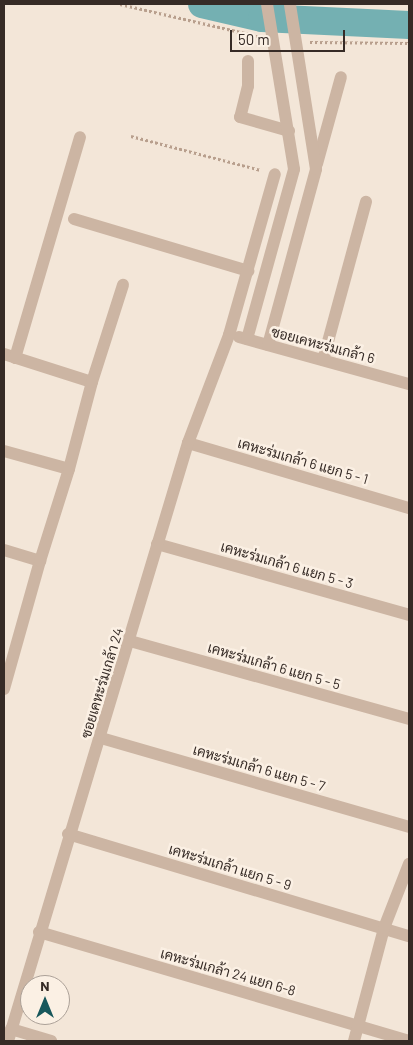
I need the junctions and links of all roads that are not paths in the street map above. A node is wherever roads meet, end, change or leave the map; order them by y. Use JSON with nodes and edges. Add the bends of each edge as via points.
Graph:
{"nodes":[{"id":1,"x":267,"y":4,"type":"edge"},
{"id":2,"x":290,"y":4,"type":"edge"},
{"id":3,"x":248,"y":61,"type":"dead end"},
{"id":4,"x":341,"y":76,"type":"dead end"},
{"id":5,"x":288,"y":131,"type":"junction"},
{"id":6,"x":80,"y":137,"type":"dead end"},
{"id":7,"x":312,"y":145,"type":"junction"},
{"id":8,"x":292,"y":150,"type":"junction"},
{"id":9,"x":316,"y":169,"type":"junction"},
{"id":10,"x":275,"y":174,"type":"road end"},
{"id":11,"x":366,"y":202,"type":"dead end"},
{"id":12,"x":74,"y":219,"type":"dead end"},
{"id":13,"x":248,"y":271,"type":"junction"},
{"id":14,"x":123,"y":285,"type":"dead end"},
{"id":15,"x":230,"y":335,"type":"junction"},
{"id":16,"x":247,"y":339,"type":"junction"},
{"id":17,"x":268,"y":345,"type":"junction"},
{"id":18,"x":9,"y":356,"type":"edge"},
{"id":19,"x":323,"y":360,"type":"junction"},
{"id":20,"x":92,"y":382,"type":"junction"},
{"id":21,"x":409,"y":384,"type":"edge"},
{"id":22,"x":188,"y":443,"type":"junction"},
{"id":23,"x":4,"y":451,"type":"edge"},
{"id":24,"x":69,"y":470,"type":"junction"},
{"id":25,"x":409,"y":508,"type":"edge"},
{"id":26,"x":157,"y":544,"type":"junction"},
{"id":27,"x":4,"y":550,"type":"edge"},
{"id":28,"x":40,"y":561,"type":"junction"},
{"id":29,"x":409,"y":616,"type":"edge"},
{"id":30,"x":130,"y":641,"type":"junction"},
{"id":31,"x":10,"y":650,"type":"edge"},
{"id":32,"x":4,"y":689,"type":"edge"},
{"id":33,"x":409,"y":719,"type":"edge"},
{"id":34,"x":101,"y":738,"type":"junction"},
{"id":35,"x":409,"y":827,"type":"edge"},
{"id":36,"x":68,"y":834,"type":"junction"},
{"id":37,"x":409,"y":864,"type":"edge"},
{"id":38,"x":384,"y":928,"type":"junction"},
{"id":39,"x":39,"y":932,"type":"junction"},
{"id":40,"x":409,"y":936,"type":"edge"},
{"id":41,"x":359,"y":1026,"type":"junction"},
{"id":42,"x":9,"y":1035,"type":"edge"},
{"id":43,"x":409,"y":1040,"type":"edge"},
{"id":44,"x":51,"y":1041,"type":"edge"},
{"id":45,"x":354,"y":1041,"type":"edge"}],
"edges":[{"from":1,"to":5,"type":"street"},
{"from":2,"to":7,"type":"street"},
{"from":3,"to":5,"type":"street","via":[[248,86],[240,117]]},
{"from":4,"to":9,"type":"street"},
{"from":5,"to":8,"type":"street"},
{"from":6,"to":18,"type":"street"},
{"from":7,"to":8,"type":"street"},
{"from":7,"to":9,"type":"street"},
{"from":8,"to":16,"type":"street","via":[[294,169]]},
{"from":9,"to":17,"type":"street"},
{"from":10,"to":13,"type":"street","name":"ซอยเคหะร่มเกล้า 24"},
{"from":11,"to":19,"type":"street"},
{"from":12,"to":13,"type":"street"},
{"from":13,"to":15,"type":"street","name":"ซอยเคหะร่มเกล้า 24"},
{"from":14,"to":20,"type":"street"},
{"from":15,"to":16,"type":"street","name":"ซอยเคหะร่มเกล้า 6"},
{"from":15,"to":22,"type":"street","name":"ซอยเคหะร่มเกล้า 24"},
{"from":16,"to":17,"type":"street","name":"ซอยเคหะร่มเกล้า 6"},
{"from":17,"to":19,"type":"street","name":"ซอยเคหะร่มเกล้า 6"},
{"from":18,"to":20,"type":"street"},
{"from":19,"to":21,"type":"street","name":"ซอยเคหะร่มเกล้า 6"},
{"from":20,"to":24,"type":"street"},
{"from":22,"to":25,"type":"street","name":"เคหะร่มเกล้า 6 แยก 5 - 1"},
{"from":22,"to":26,"type":"street","name":"ซอยเคหะร่มเกล้า 24"},
{"from":23,"to":24,"type":"street"},
{"from":24,"to":28,"type":"street"},
{"from":26,"to":29,"type":"street","name":"เคหะร่มเกล้า 6 แยก 5 - 3"},
{"from":26,"to":30,"type":"street","name":"ซอยเคหะร่มเกล้า 24"},
{"from":27,"to":28,"type":"street"},
{"from":28,"to":31,"type":"street"},
{"from":30,"to":33,"type":"street","name":"เคหะร่มเกล้า 6 แยก 5 - 5"},
{"from":30,"to":34,"type":"street","name":"ซอยเคหะร่มเกล้า 24"},
{"from":31,"to":32,"type":"street"},
{"from":34,"to":35,"type":"street","name":"เคหะร่มเกล้า 6 แยก 5 - 7"},
{"from":34,"to":36,"type":"street","name":"ซอยเคหะร่มเกล้า 24"},
{"from":36,"to":38,"type":"street","name":"เคหะร่มเกล้า แยก 5 - 9"},
{"from":36,"to":39,"type":"street","name":"ซอยเคหะร่มเกล้า 24"},
{"from":37,"to":38,"type":"street"},
{"from":38,"to":40,"type":"street","name":"เคหะร่มเกล้า แยก 5 - 9"},
{"from":38,"to":41,"type":"street"},
{"from":39,"to":41,"type":"street","name":"เคหะร่มเกล้า 24 แยก 6-8"},
{"from":39,"to":42,"type":"street","name":"ซอยเคหะร่มเกล้า 24"},
{"from":41,"to":43,"type":"street","name":"เคหะร่มเกล้า 24 แยก 6-8"},
{"from":41,"to":45,"type":"street"},
{"from":42,"to":44,"type":"street"}]}
